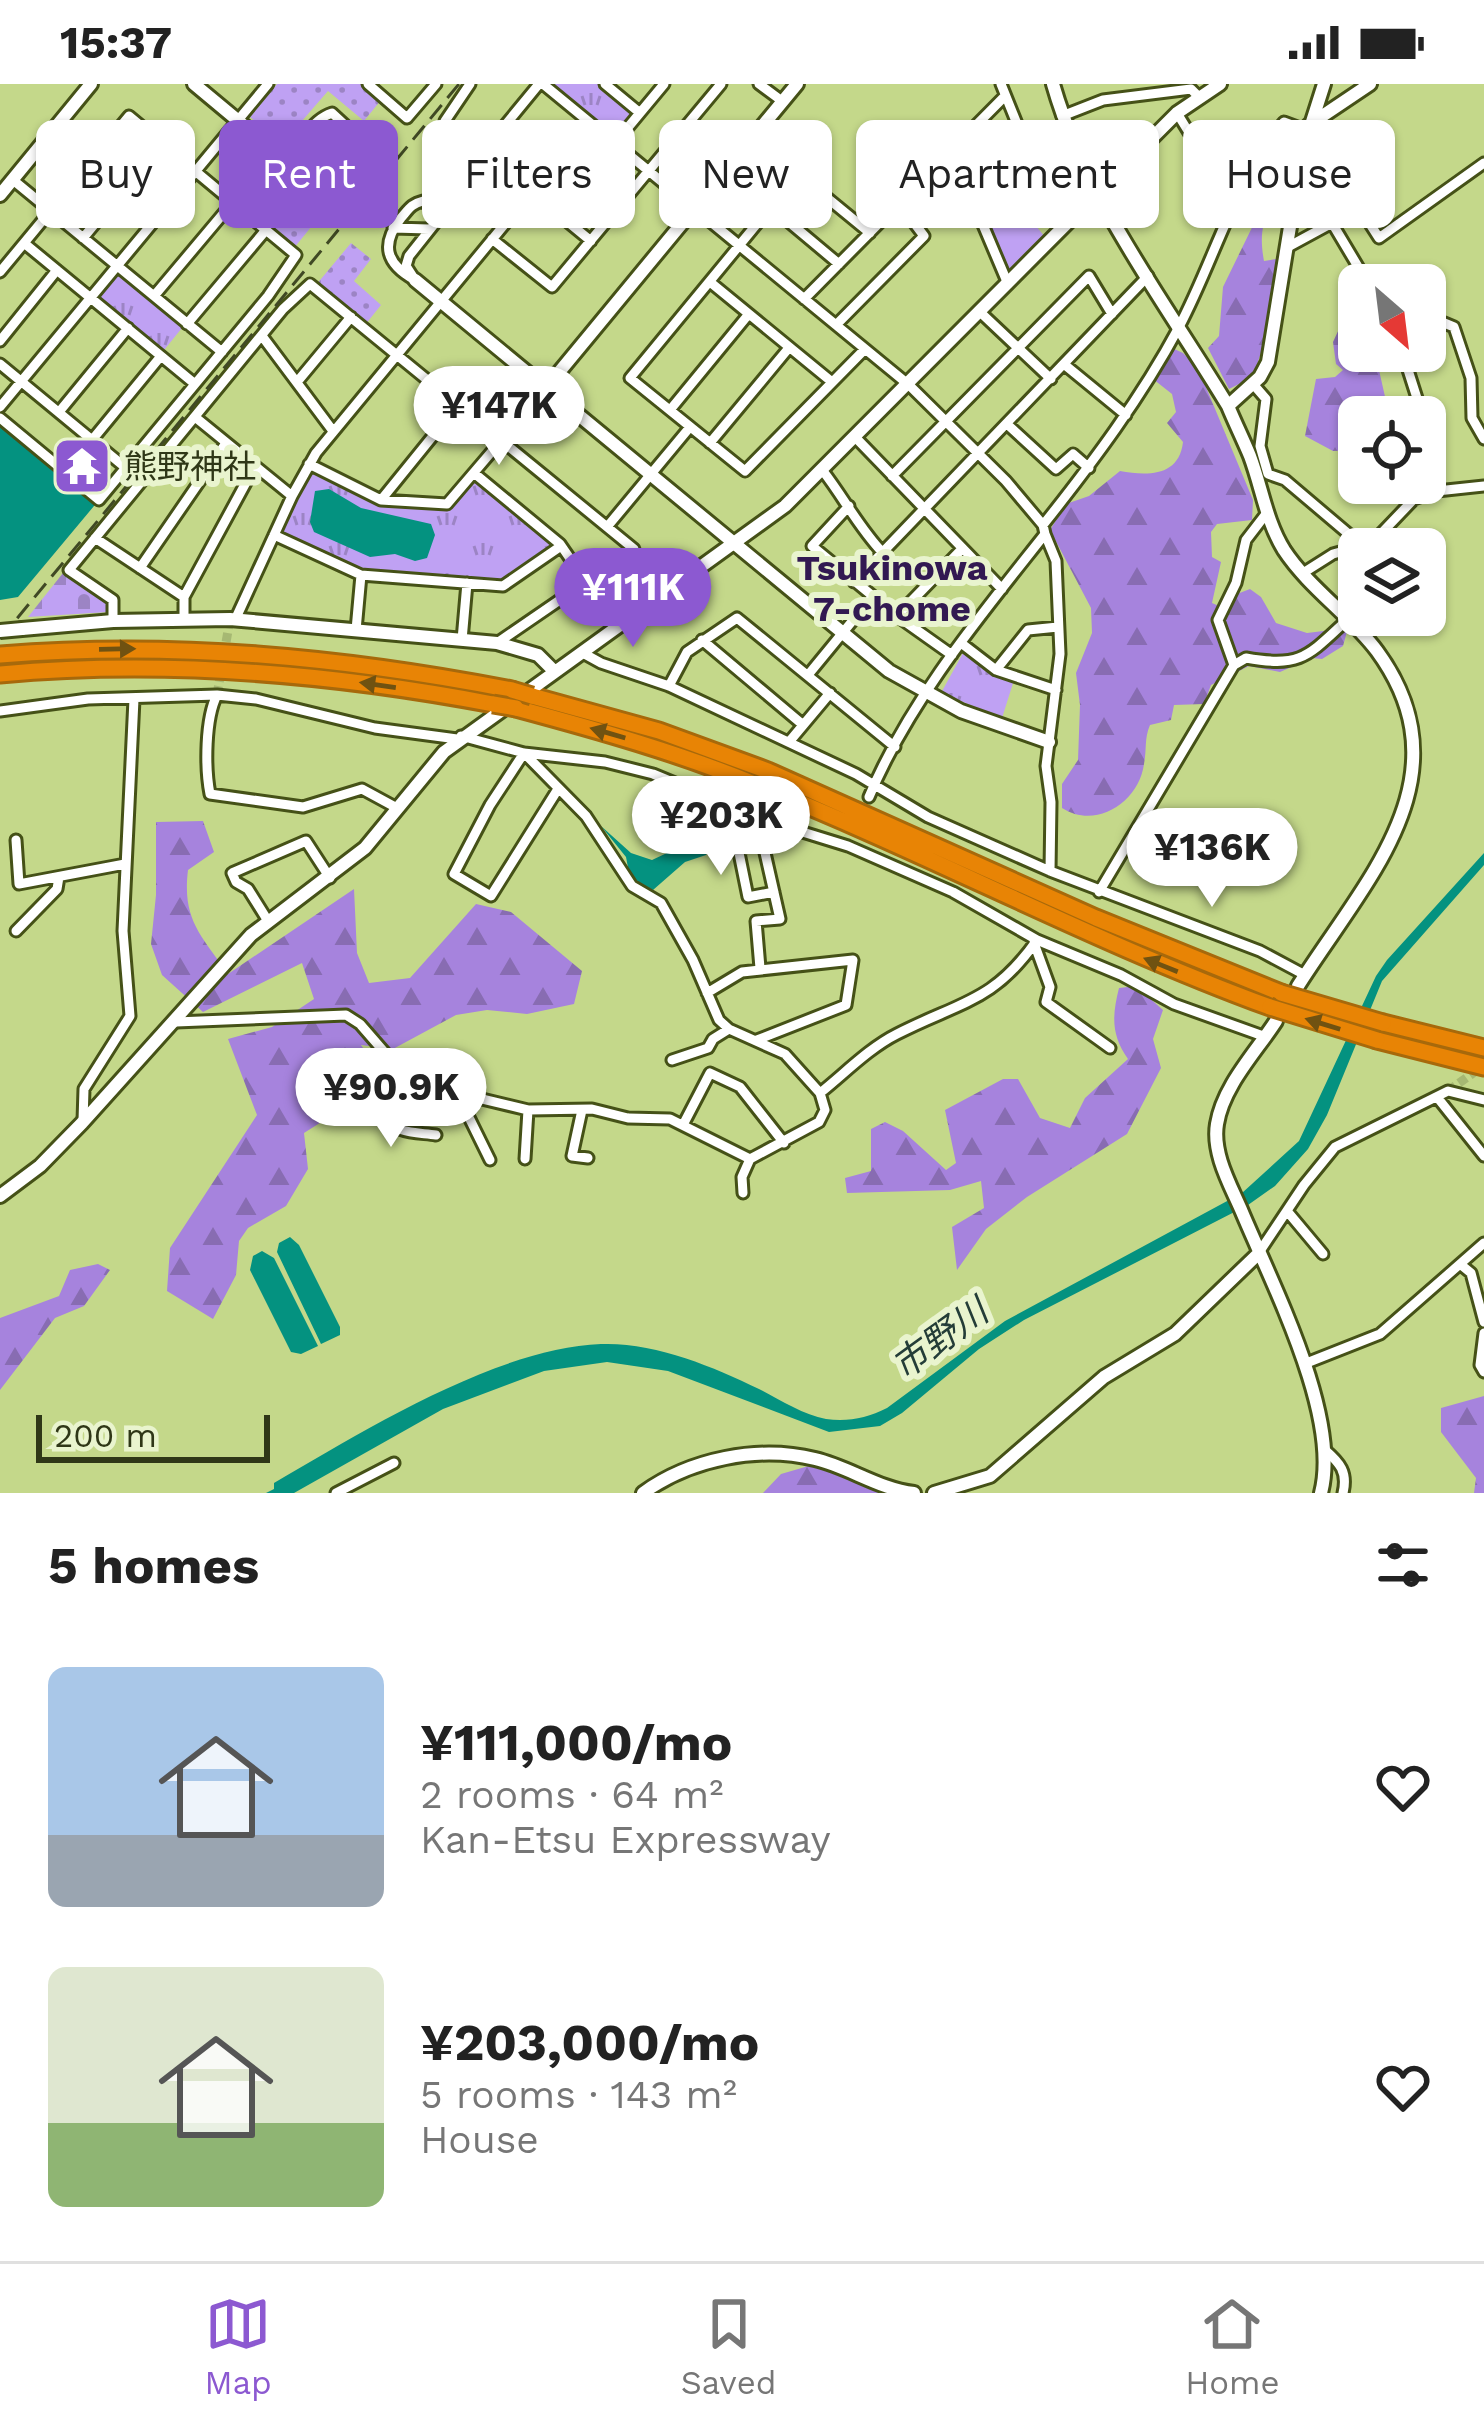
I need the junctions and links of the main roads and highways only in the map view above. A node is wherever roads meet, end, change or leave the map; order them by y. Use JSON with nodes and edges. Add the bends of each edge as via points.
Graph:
{"nodes":[{"id":1,"x":0,"y":655,"type":"edge"},
{"id":2,"x":0,"y":674,"type":"edge"},
{"id":3,"x":1276,"y":1007,"type":"junction"},
{"id":4,"x":1484,"y":1048,"type":"edge"},
{"id":5,"x":1484,"y":1067,"type":"edge"}],
"edges":[{"from":1,"to":3,"type":"highway","one_way":true,"bridge":true,"via":[[241,652],[512,690],[768,771]]},
{"from":3,"to":2,"type":"highway","one_way":true,"bridge":true,"via":[[1088,935],[760,786],[516,708],[240,670]]},
{"from":3,"to":4,"type":"highway","bridge":true},
{"from":5,"to":3,"type":"highway","one_way":true,"bridge":true}]}
